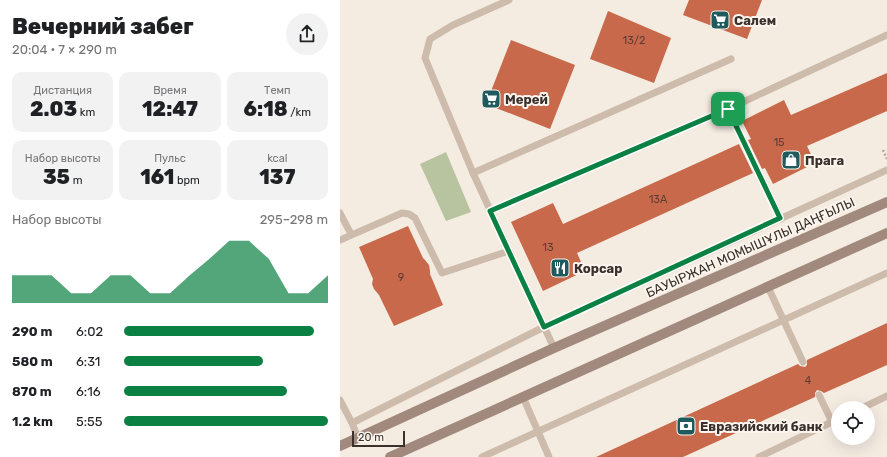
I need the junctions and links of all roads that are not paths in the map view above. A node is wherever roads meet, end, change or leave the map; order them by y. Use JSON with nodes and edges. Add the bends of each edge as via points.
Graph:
{"nodes":[{"id":1,"x":509,"y":0,"type":"edge"},
{"id":2,"x":887,"y":35,"type":"edge"},
{"id":3,"x":731,"y":59,"type":"dead end"},
{"id":4,"x":728,"y":109,"type":"junction"},
{"id":5,"x":887,"y":170,"type":"edge"},
{"id":6,"x":473,"y":172,"type":"junction"},
{"id":7,"x":887,"y":202,"type":"edge"},
{"id":8,"x":490,"y":211,"type":"junction"},
{"id":9,"x":340,"y":213,"type":"edge"},
{"id":10,"x":780,"y":218,"type":"junction"},
{"id":11,"x":887,"y":233,"type":"edge"},
{"id":12,"x":352,"y":234,"type":"junction"},
{"id":13,"x":340,"y":240,"type":"edge"},
{"id":14,"x":509,"y":251,"type":"junction"},
{"id":15,"x":887,"y":273,"type":"edge"},
{"id":16,"x":768,"y":287,"type":"junction"},
{"id":17,"x":784,"y":320,"type":"junction"},
{"id":18,"x":544,"y":327,"type":"junction"},
{"id":19,"x":554,"y":348,"type":"junction"},
{"id":20,"x":803,"y":362,"type":"dead end"},
{"id":21,"x":819,"y":395,"type":"dead end"},
{"id":22,"x":887,"y":396,"type":"edge"},
{"id":23,"x":523,"y":397,"type":"junction"},
{"id":24,"x":340,"y":400,"type":"edge"},
{"id":25,"x":875,"y":402,"type":"edge"},
{"id":26,"x":831,"y":414,"type":"edge"},
{"id":27,"x":352,"y":423,"type":"junction"},
{"id":28,"x":831,"y":423,"type":"edge"},
{"id":29,"x":538,"y":432,"type":"junction"},
{"id":30,"x":358,"y":438,"type":"junction"},
{"id":31,"x":340,"y":446,"type":"edge"},
{"id":32,"x":390,"y":457,"type":"edge"},
{"id":33,"x":482,"y":457,"type":"edge"},
{"id":34,"x":549,"y":457,"type":"edge"},
{"id":35,"x":759,"y":457,"type":"edge"}],
"edges":[{"from":1,"to":6,"type":"lane","via":[[453,25],[430,39],[425,58]]},
{"from":2,"to":4,"type":"lane"},
{"from":3,"to":6,"type":"lane"},
{"from":4,"to":8,"type":"lane"},
{"from":4,"to":10,"type":"lane"},
{"from":5,"to":10,"type":"lane"},
{"from":6,"to":8,"type":"lane"},
{"from":7,"to":19,"type":"main road","name":"БАУЫРЖАН МОМЫШҰЛЫ ДАҢҒЫЛЫ"},
{"from":8,"to":14,"type":"lane"},
{"from":9,"to":12,"type":"lane"},
{"from":10,"to":18,"type":"lane"},
{"from":11,"to":16,"type":"main road"},
{"from":12,"to":13,"type":"lane"},
{"from":12,"to":14,"type":"lane","via":[[402,213],[409,214],[415,218],[442,273]]},
{"from":14,"to":18,"type":"lane"},
{"from":15,"to":17,"type":"lane"},
{"from":16,"to":17,"type":"lane"},
{"from":16,"to":23,"type":"main road"},
{"from":17,"to":20,"type":"lane"},
{"from":17,"to":29,"type":"lane"},
{"from":18,"to":19,"type":"lane"},
{"from":18,"to":27,"type":"lane"},
{"from":19,"to":30,"type":"main road","name":"БАУЫРЖАН МОМЫШҰЛЫ ДАҢҒЫЛЫ"},
{"from":21,"to":26,"type":"lane"},
{"from":22,"to":25,"type":"lane"},
{"from":23,"to":29,"type":"lane"},
{"from":23,"to":32,"type":"main road"},
{"from":24,"to":27,"type":"lane"},
{"from":27,"to":30,"type":"lane"},
{"from":28,"to":35,"type":"lane"},
{"from":29,"to":33,"type":"lane"},
{"from":29,"to":34,"type":"lane"},
{"from":30,"to":31,"type":"main road","name":"БАУЫРЖАН МОМЫШҰЛЫ ДАҢҒЫЛЫ"}]}
